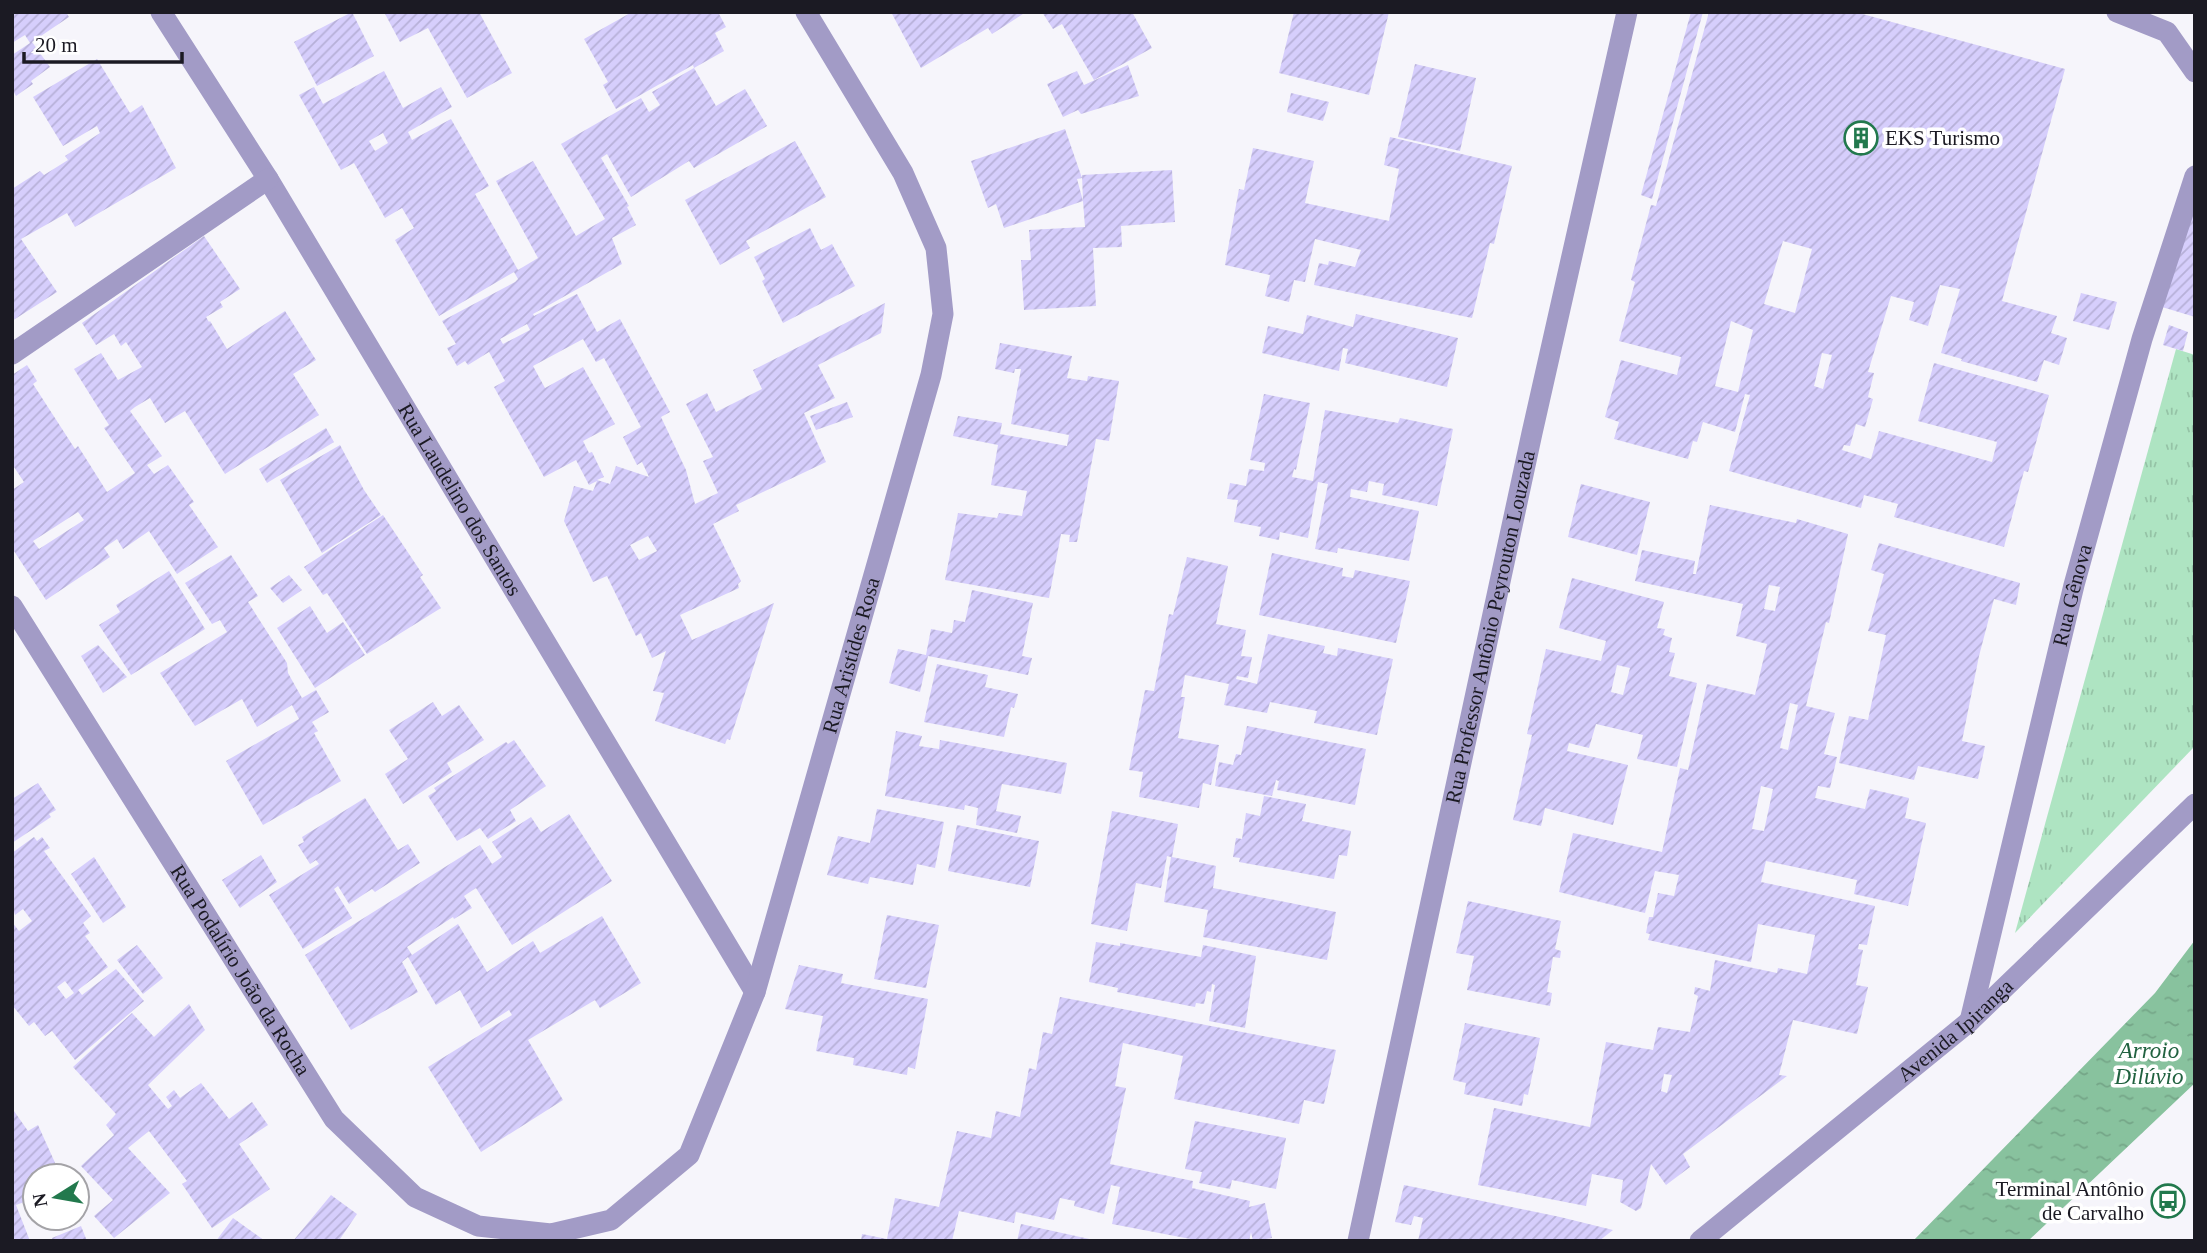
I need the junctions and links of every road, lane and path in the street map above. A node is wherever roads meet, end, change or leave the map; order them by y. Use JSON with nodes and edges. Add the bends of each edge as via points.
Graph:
{"nodes":[{"id":1,"x":162,"y":12,"type":"edge"},
{"id":2,"x":806,"y":12,"type":"edge"},
{"id":3,"x":1627,"y":12,"type":"edge"},
{"id":4,"x":2116,"y":12,"type":"edge"},
{"id":5,"x":2195,"y":72,"type":"edge"},
{"id":6,"x":2195,"y":176,"type":"edge"},
{"id":7,"x":268,"y":179,"type":"junction"},
{"id":8,"x":12,"y":354,"type":"edge"},
{"id":9,"x":12,"y":607,"type":"edge"},
{"id":10,"x":2195,"y":804,"type":"edge"},
{"id":11,"x":755,"y":992,"type":"junction"},
{"id":12,"x":1970,"y":1021,"type":"junction"},
{"id":13,"x":551,"y":1234,"type":"joint"},
{"id":14,"x":1358,"y":1241,"type":"edge"},
{"id":15,"x":1700,"y":1241,"type":"edge"}],
"edges":[{"from":1,"to":7,"type":"street","name":"Rua Laudelino dos Santos"},
{"from":2,"to":11,"type":"street","name":"Rua Aristides Rosa","via":[[903,173],[936,248],[943,314],[931,374]]},
{"from":3,"to":14,"type":"street","name":"Rua Professor Antônio Peyrouton Louzada"},
{"from":4,"to":5,"type":"street","via":[[2167,32]]},
{"from":6,"to":12,"type":"street","name":"Rua Gênova","via":[[2141,339],[2074,585]]},
{"from":7,"to":8,"type":"street"},
{"from":7,"to":11,"type":"street","name":"Rua Laudelino dos Santos"},
{"from":9,"to":13,"type":"street","name":"Rua Podalírio João da Rocha","via":[[334,1119],[415,1197],[478,1226]]},
{"from":10,"to":12,"type":"street","name":"Avenida Ipiranga"},
{"from":11,"to":13,"type":"street","name":"Rua Aristides Rosa","via":[[689,1155],[611,1220]]},
{"from":12,"to":15,"type":"street","name":"Avenida Ipiranga"}]}
